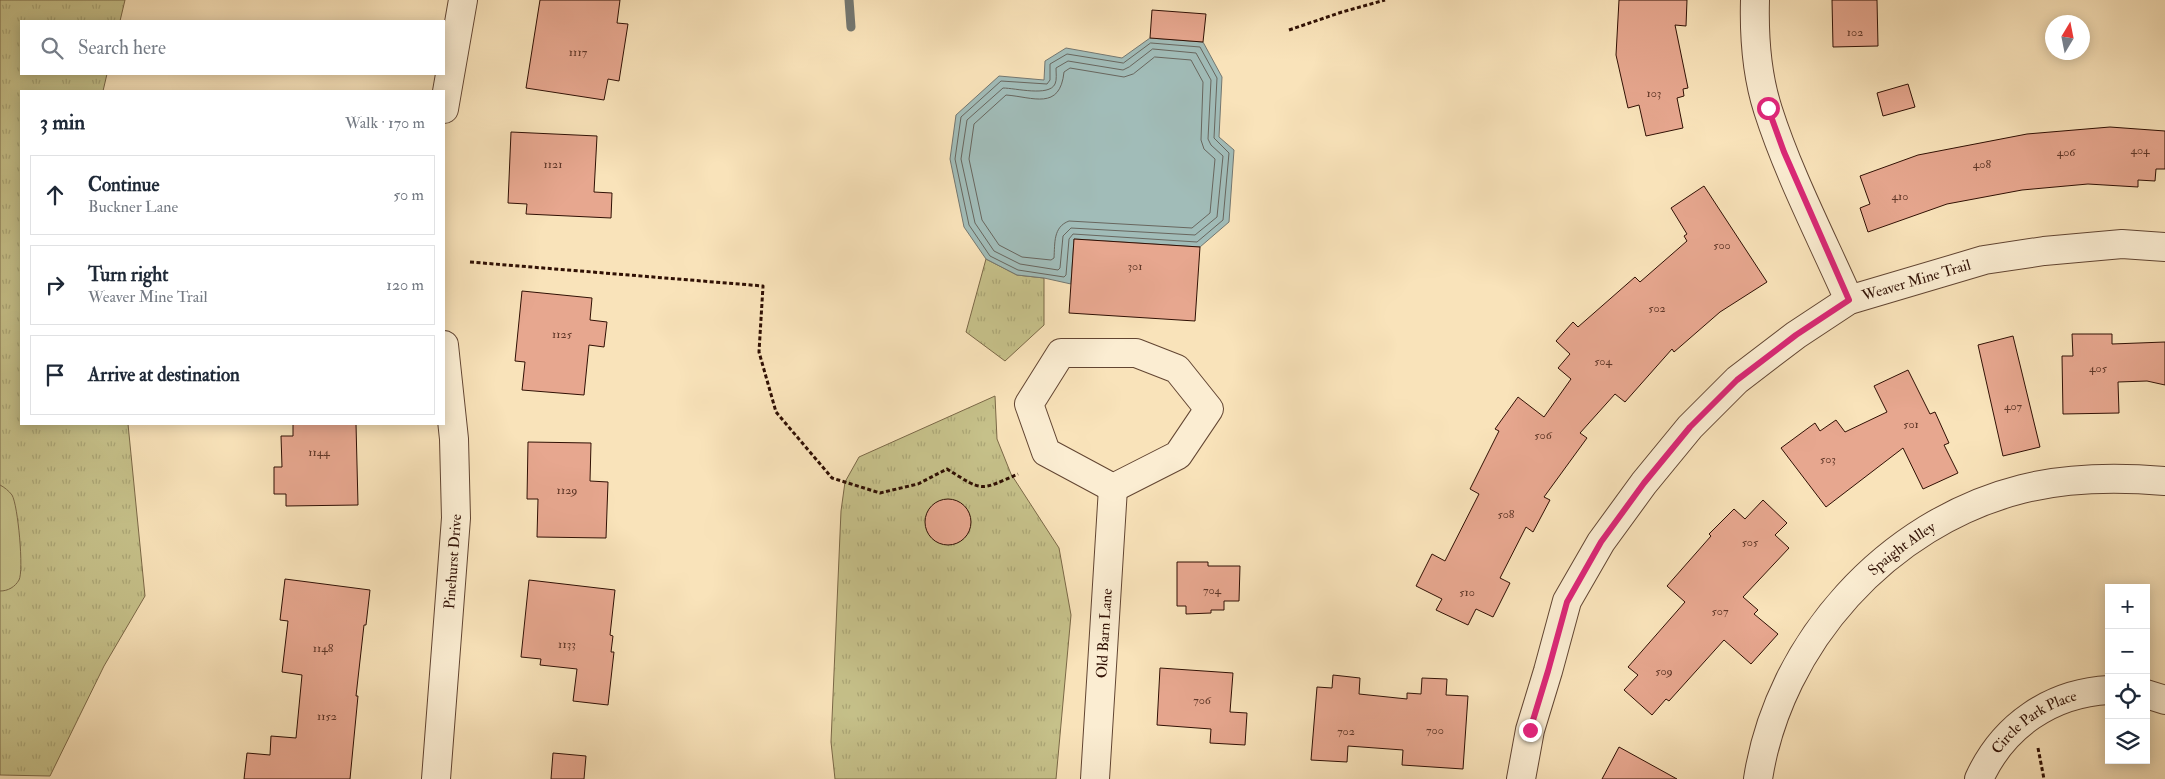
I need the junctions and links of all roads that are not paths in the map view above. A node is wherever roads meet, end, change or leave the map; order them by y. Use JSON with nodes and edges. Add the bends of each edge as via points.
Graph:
{"nodes":[{"id":1,"x":464,"y":0,"type":"edge"},
{"id":2,"x":1755,"y":0,"type":"edge"},
{"id":3,"x":445,"y":104,"type":"edge"},
{"id":4,"x":2165,"y":247,"type":"edge"},
{"id":5,"x":1849,"y":300,"type":"junction"},
{"id":6,"x":445,"y":354,"type":"edge"},
{"id":7,"x":2165,"y":481,"type":"edge"},
{"id":8,"x":1113,"y":488,"type":"junction"},
{"id":9,"x":2105,"y":691,"type":"edge"},
{"id":10,"x":2150,"y":695,"type":"edge"},
{"id":11,"x":2165,"y":700,"type":"edge"},
{"id":12,"x":436,"y":779,"type":"edge"},
{"id":13,"x":1095,"y":779,"type":"edge"},
{"id":14,"x":1521,"y":779,"type":"edge"},
{"id":15,"x":1758,"y":779,"type":"edge"},
{"id":16,"x":1979,"y":779,"type":"edge"}],
"edges":[{"from":1,"to":3,"type":"street"},
{"from":2,"to":5,"type":"street","via":[[1757,56],[1768,108]]},
{"from":4,"to":5,"type":"street","name":"Weaver Mine Trail","via":[[2122,244],[1984,260]]},
{"from":5,"to":14,"type":"street","name":"Weaver Mine Trail","via":[[1737,380],[1690,427],[1601,542],[1567,602],[1530,730]]},
{"from":6,"to":12,"type":"street","name":"Pinehurst Drive","via":[[454,439],[456,518]]},
{"from":7,"to":15,"type":"street","name":"Spaight Alley","via":[[2125,477],[2076,480],[2022,489],[1972,507],[1898,549],[1866,575],[1811,641],[1788,681],[1772,721]]},
{"from":8,"to":8,"type":"street","via":[[1178,455],[1209,409],[1177,369],[1136,353],[1061,352],[1029,404],[1046,452]]},
{"from":8,"to":13,"type":"street","name":"Old Barn Lane"},
{"from":9,"to":16,"type":"street","name":"Circle Park Place","via":[[2071,696],[2029,717],[2000,744]]},
{"from":10,"to":11,"type":"street"}]}
